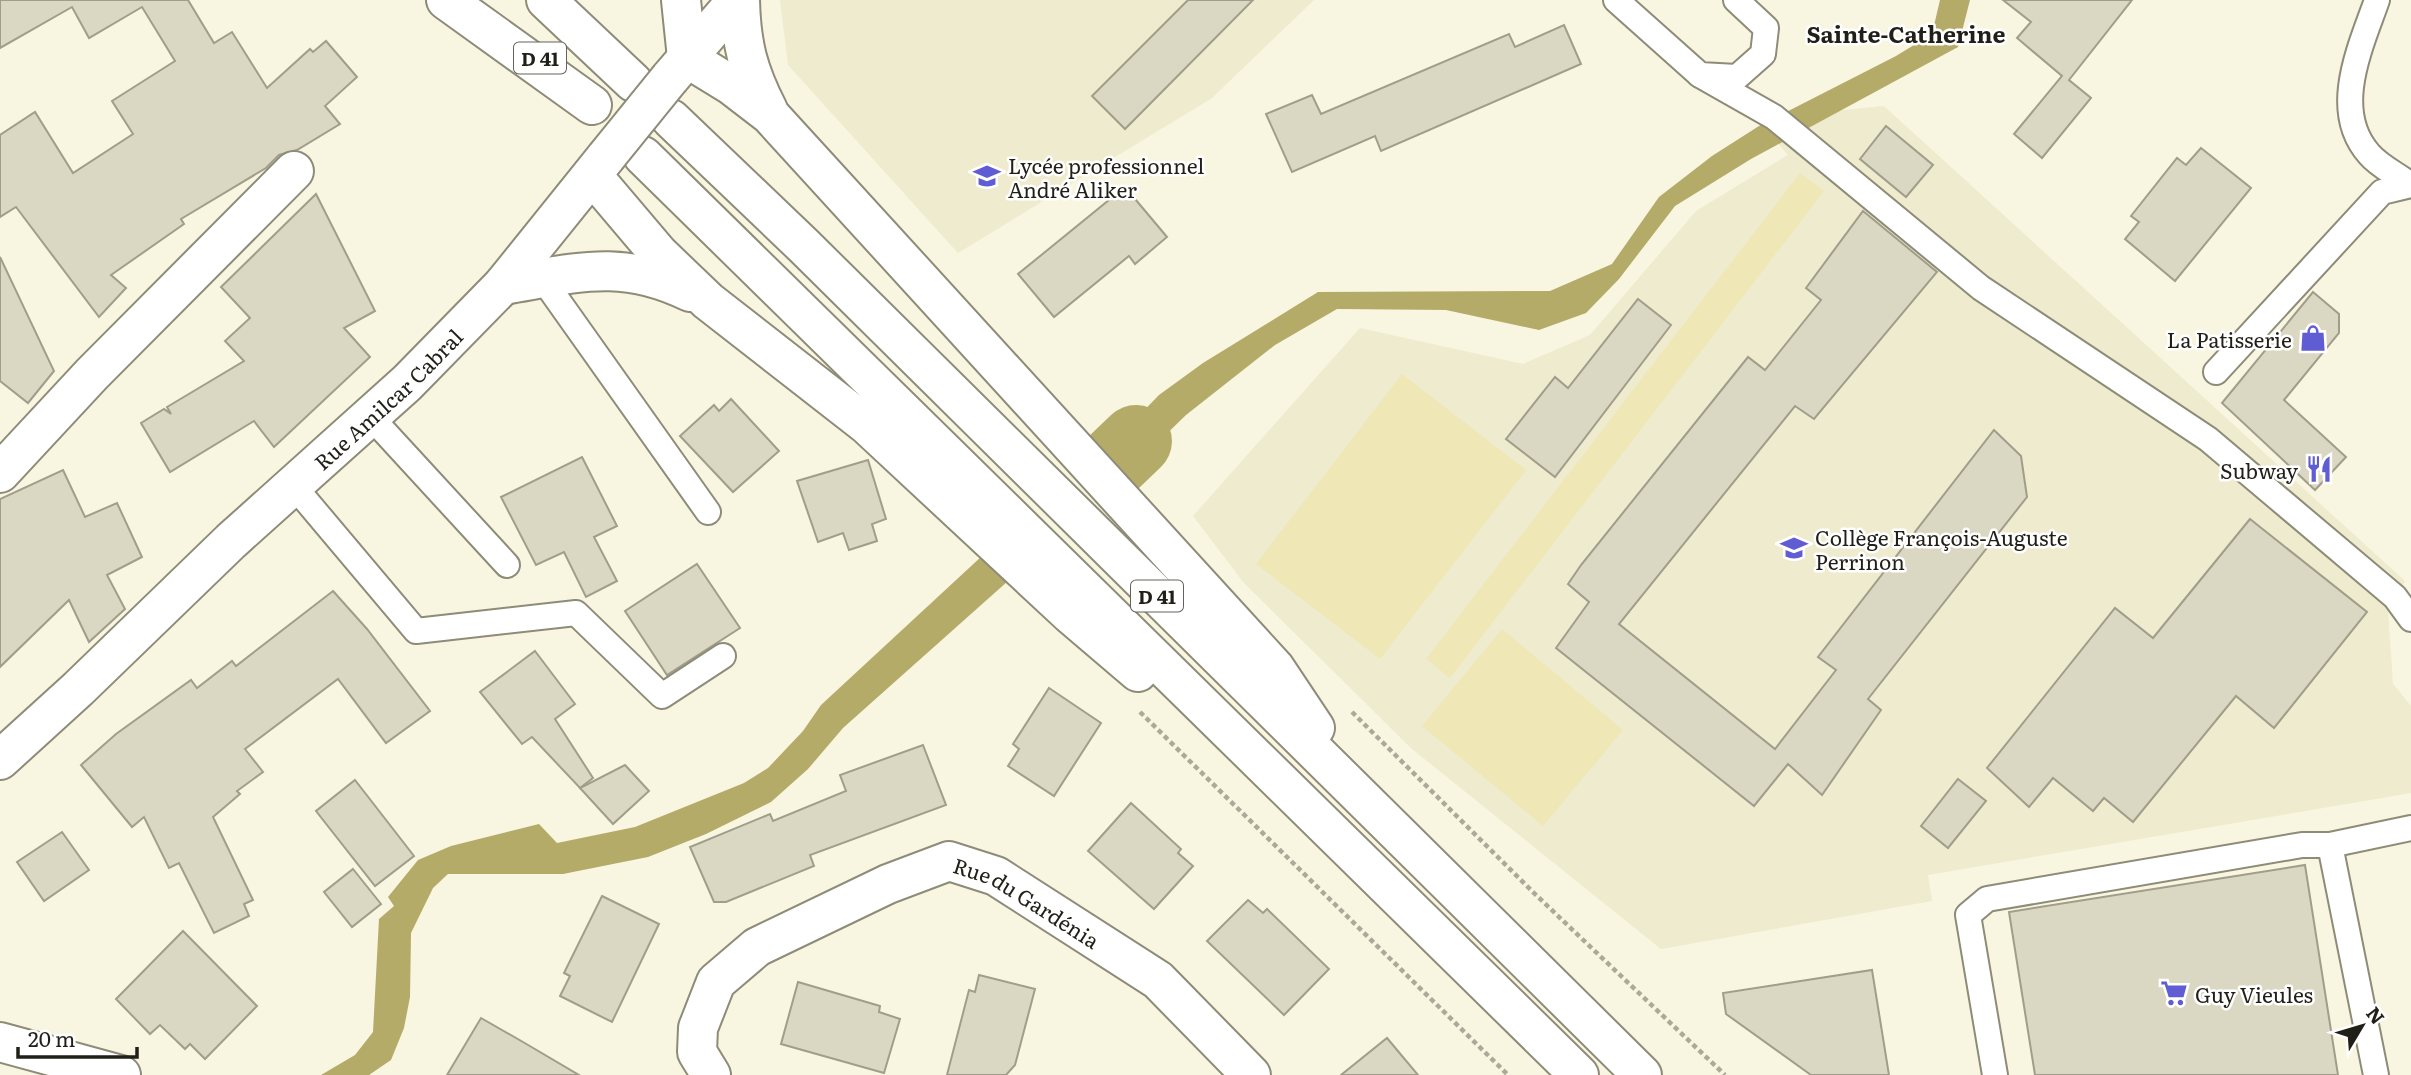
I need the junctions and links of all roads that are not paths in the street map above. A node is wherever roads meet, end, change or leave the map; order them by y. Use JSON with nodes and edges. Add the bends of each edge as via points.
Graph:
{"nodes":[{"id":1,"x":446,"y":0,"type":"edge"},
{"id":2,"x":476,"y":0,"type":"edge"},
{"id":3,"x":546,"y":0,"type":"edge"},
{"id":4,"x":681,"y":0,"type":"edge"},
{"id":5,"x":739,"y":0,"type":"edge"},
{"id":6,"x":1616,"y":0,"type":"edge"},
{"id":7,"x":1735,"y":0,"type":"edge"},
{"id":8,"x":2377,"y":0,"type":"edge"},
{"id":9,"x":679,"y":68,"type":"junction"},
{"id":10,"x":1700,"y":75,"type":"junction"},
{"id":11,"x":633,"y":82,"type":"dead end"},
{"id":12,"x":771,"y":115,"type":"junction"},
{"id":13,"x":671,"y":119,"type":"dead end"},
{"id":14,"x":614,"y":163,"type":"junction"},
{"id":15,"x":294,"y":171,"type":"dead end"},
{"id":16,"x":2409,"y":184,"type":"edge"},
{"id":17,"x":542,"y":278,"type":"junction"},
{"id":18,"x":503,"y":285,"type":"junction"},
{"id":19,"x":708,"y":301,"type":"junction"},
{"id":20,"x":2216,"y":372,"type":"dead end"},
{"id":21,"x":370,"y":416,"type":"junction"},
{"id":22,"x":0,"y":473,"type":"edge"},
{"id":23,"x":293,"y":485,"type":"junction"},
{"id":24,"x":708,"y":512,"type":"dead end"},
{"id":25,"x":507,"y":565,"type":"dead end"},
{"id":26,"x":2411,"y":619,"type":"edge"},
{"id":27,"x":723,"y":656,"type":"dead end"},
{"id":28,"x":0,"y":760,"type":"edge"},
{"id":29,"x":1361,"y":796,"type":"junction"},
{"id":30,"x":2411,"y":828,"type":"edge"},
{"id":31,"x":2330,"y":845,"type":"junction"},
{"id":32,"x":1375,"y":874,"type":"junction"},
{"id":33,"x":1483,"y":916,"type":"junction"},
{"id":34,"x":1423,"y":921,"type":"junction"},
{"id":35,"x":0,"y":1042,"type":"edge"},
{"id":36,"x":121,"y":1075,"type":"edge"},
{"id":37,"x":710,"y":1075,"type":"edge"},
{"id":38,"x":1251,"y":1075,"type":"edge"},
{"id":39,"x":1547,"y":1075,"type":"edge"},
{"id":40,"x":1579,"y":1075,"type":"edge"},
{"id":41,"x":1643,"y":1075,"type":"edge"},
{"id":42,"x":1673,"y":1075,"type":"edge"},
{"id":43,"x":1995,"y":1075,"type":"edge"},
{"id":44,"x":2376,"y":1075,"type":"edge"}],
"edges":[{"from":1,"to":2,"type":"main road","number":"D 41","via":[[598,111]]},
{"from":3,"to":11,"type":"main road","number":"D 41"},
{"from":4,"to":9,"type":"main road"},
{"from":5,"to":9,"type":"main road","name":"Rue Amilcar Cabral"},
{"from":5,"to":12,"type":"main road","via":[[750,75]]},
{"from":6,"to":10,"type":"lane"},
{"from":7,"to":10,"type":"lane","via":[[1766,28],[1763,54],[1737,77]]},
{"from":8,"to":16,"type":"lane","via":[[2351,75],[2352,123],[2368,154]]},
{"from":9,"to":12,"type":"main road","via":[[731,85]]},
{"from":9,"to":14,"type":"main road","name":"Rue Amilcar Cabral","bridge":true},
{"from":10,"to":26,"type":"lane","via":[[1774,117],[1981,288],[2208,439],[2395,597]]},
{"from":12,"to":29,"type":"main road","via":[[1275,668]]},
{"from":13,"to":29,"type":"main road","number":"D 41"},
{"from":14,"to":18,"type":"main road","name":"Rue Amilcar Cabral"},
{"from":14,"to":19,"type":"main road","via":[[659,254]]},
{"from":14,"to":32,"type":"main road","number":"D 41"},
{"from":15,"to":22,"type":"main road"},
{"from":16,"to":20,"type":"lane","via":[[2382,192]]},
{"from":17,"to":18,"type":"main road"},
{"from":17,"to":19,"type":"main road","via":[[597,269],[629,271],[665,280]]},
{"from":17,"to":24,"type":"lane"},
{"from":18,"to":21,"type":"main road","name":"Rue Amilcar Cabral"},
{"from":19,"to":32,"type":"main road","via":[[867,425],[1070,614]]},
{"from":21,"to":23,"type":"main road","name":"Rue Amilcar Cabral"},
{"from":21,"to":25,"type":"lane"},
{"from":23,"to":27,"type":"lane","via":[[416,631],[576,612],[662,695]]},
{"from":23,"to":28,"type":"main road","name":"Rue Amilcar Cabral"},
{"from":29,"to":33,"type":"main road","number":"D 41"},
{"from":30,"to":31,"type":"lane"},
{"from":31,"to":43,"type":"lane","via":[[2302,845],[1987,899],[1968,915]]},
{"from":31,"to":44,"type":"lane"},
{"from":32,"to":34,"type":"main road","number":"D 41"},
{"from":33,"to":41,"type":"main road","number":"D 41"},
{"from":33,"to":42,"type":"main road"},
{"from":34,"to":39,"type":"main road"},
{"from":34,"to":40,"type":"main road","number":"D 41"},
{"from":35,"to":36,"type":"main road"},
{"from":37,"to":38,"type":"main road","name":"Rue du Gardénia","via":[[697,1052],[697,1040],[716,982],[757,947],[888,884],[949,861],[996,876],[1158,980]]}]}
